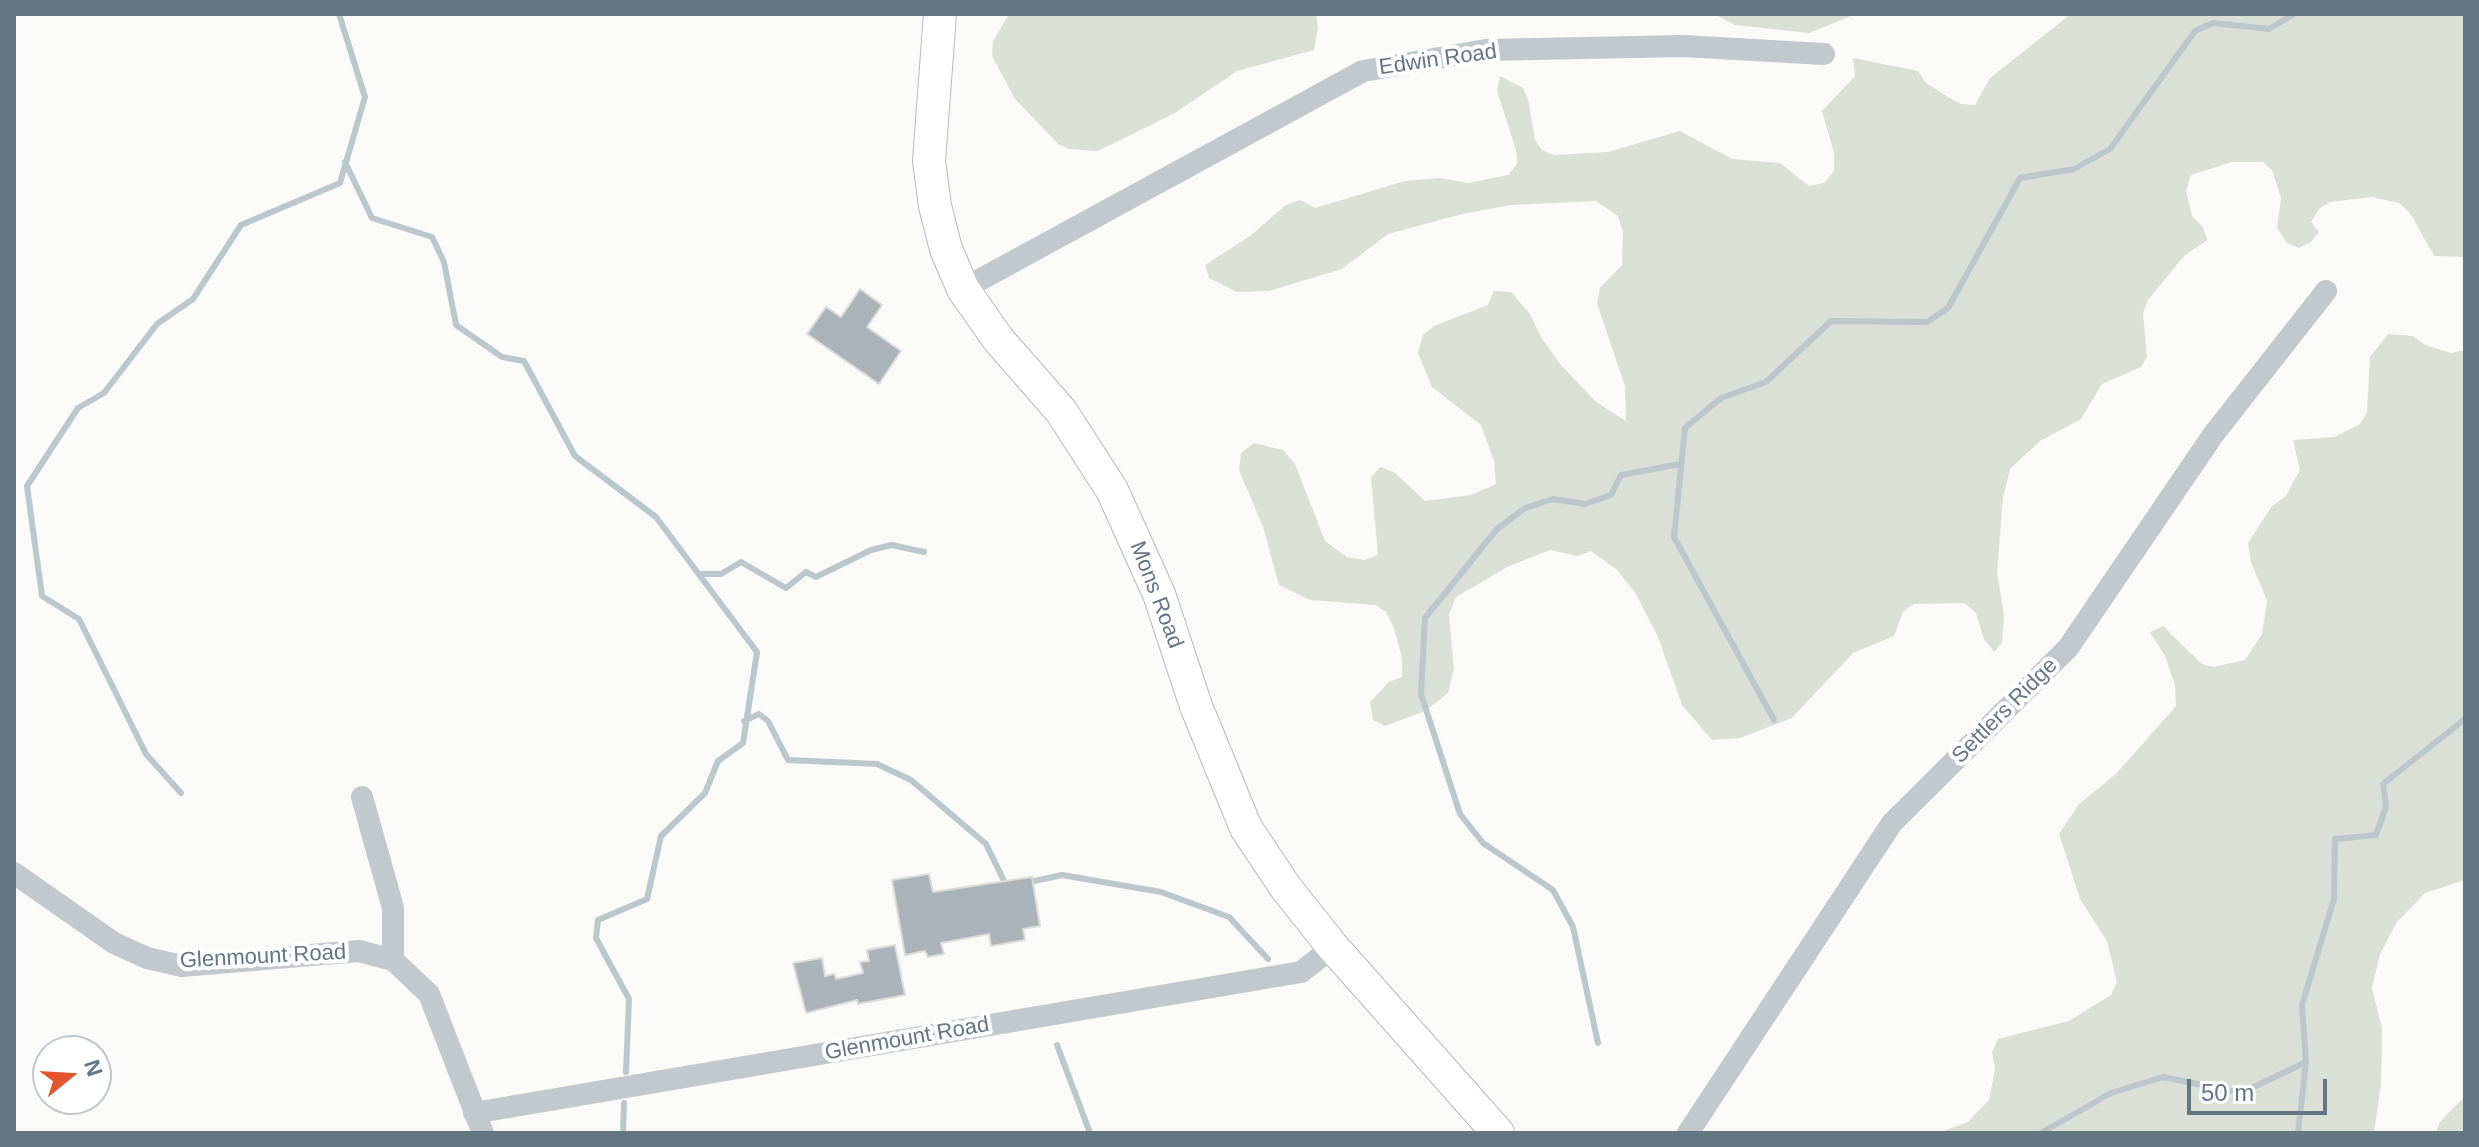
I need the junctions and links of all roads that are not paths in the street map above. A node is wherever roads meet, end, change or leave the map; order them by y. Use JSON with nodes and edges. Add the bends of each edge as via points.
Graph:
{"nodes":[{"id":1,"x":940,"y":14,"type":"edge"},
{"id":2,"x":1824,"y":54,"type":"dead end"},
{"id":3,"x":963,"y":289,"type":"junction"},
{"id":4,"x":2326,"y":291,"type":"dead end"},
{"id":5,"x":362,"y":797,"type":"dead end"},
{"id":6,"x":14,"y":873,"type":"edge"},
{"id":7,"x":1333,"y":947,"type":"junction"},
{"id":8,"x":393,"y":960,"type":"junction"},
{"id":9,"x":478,"y":1123,"type":"edge"},
{"id":10,"x":1696,"y":1130,"type":"edge"},
{"id":11,"x":1498,"y":1133,"type":"edge"}],
"edges":[{"from":1,"to":3,"type":"main road","name":"Mons Road","via":[[929,161],[946,249]]},
{"from":2,"to":3,"type":"street","name":"Edwin Road","via":[[1683,46],[1486,50],[1363,71]]},
{"from":3,"to":7,"type":"main road","name":"Mons Road","via":[[998,339],[1061,411],[1112,490],[1159,594],[1196,706],[1246,828]]},
{"from":4,"to":10,"type":"street","name":"Settlers Ridge","via":[[2213,435],[2068,648],[1892,823]]},
{"from":5,"to":8,"type":"street","via":[[393,908]]},
{"from":6,"to":8,"type":"street","name":"Glenmount Road","via":[[114,943],[147,958],[182,966],[359,951]]},
{"from":7,"to":9,"type":"street","name":"Glenmount Road","via":[[1301,972]]},
{"from":7,"to":11,"type":"main road","name":"Mons Road"},
{"from":8,"to":9,"type":"street","via":[[429,994]]}]}
